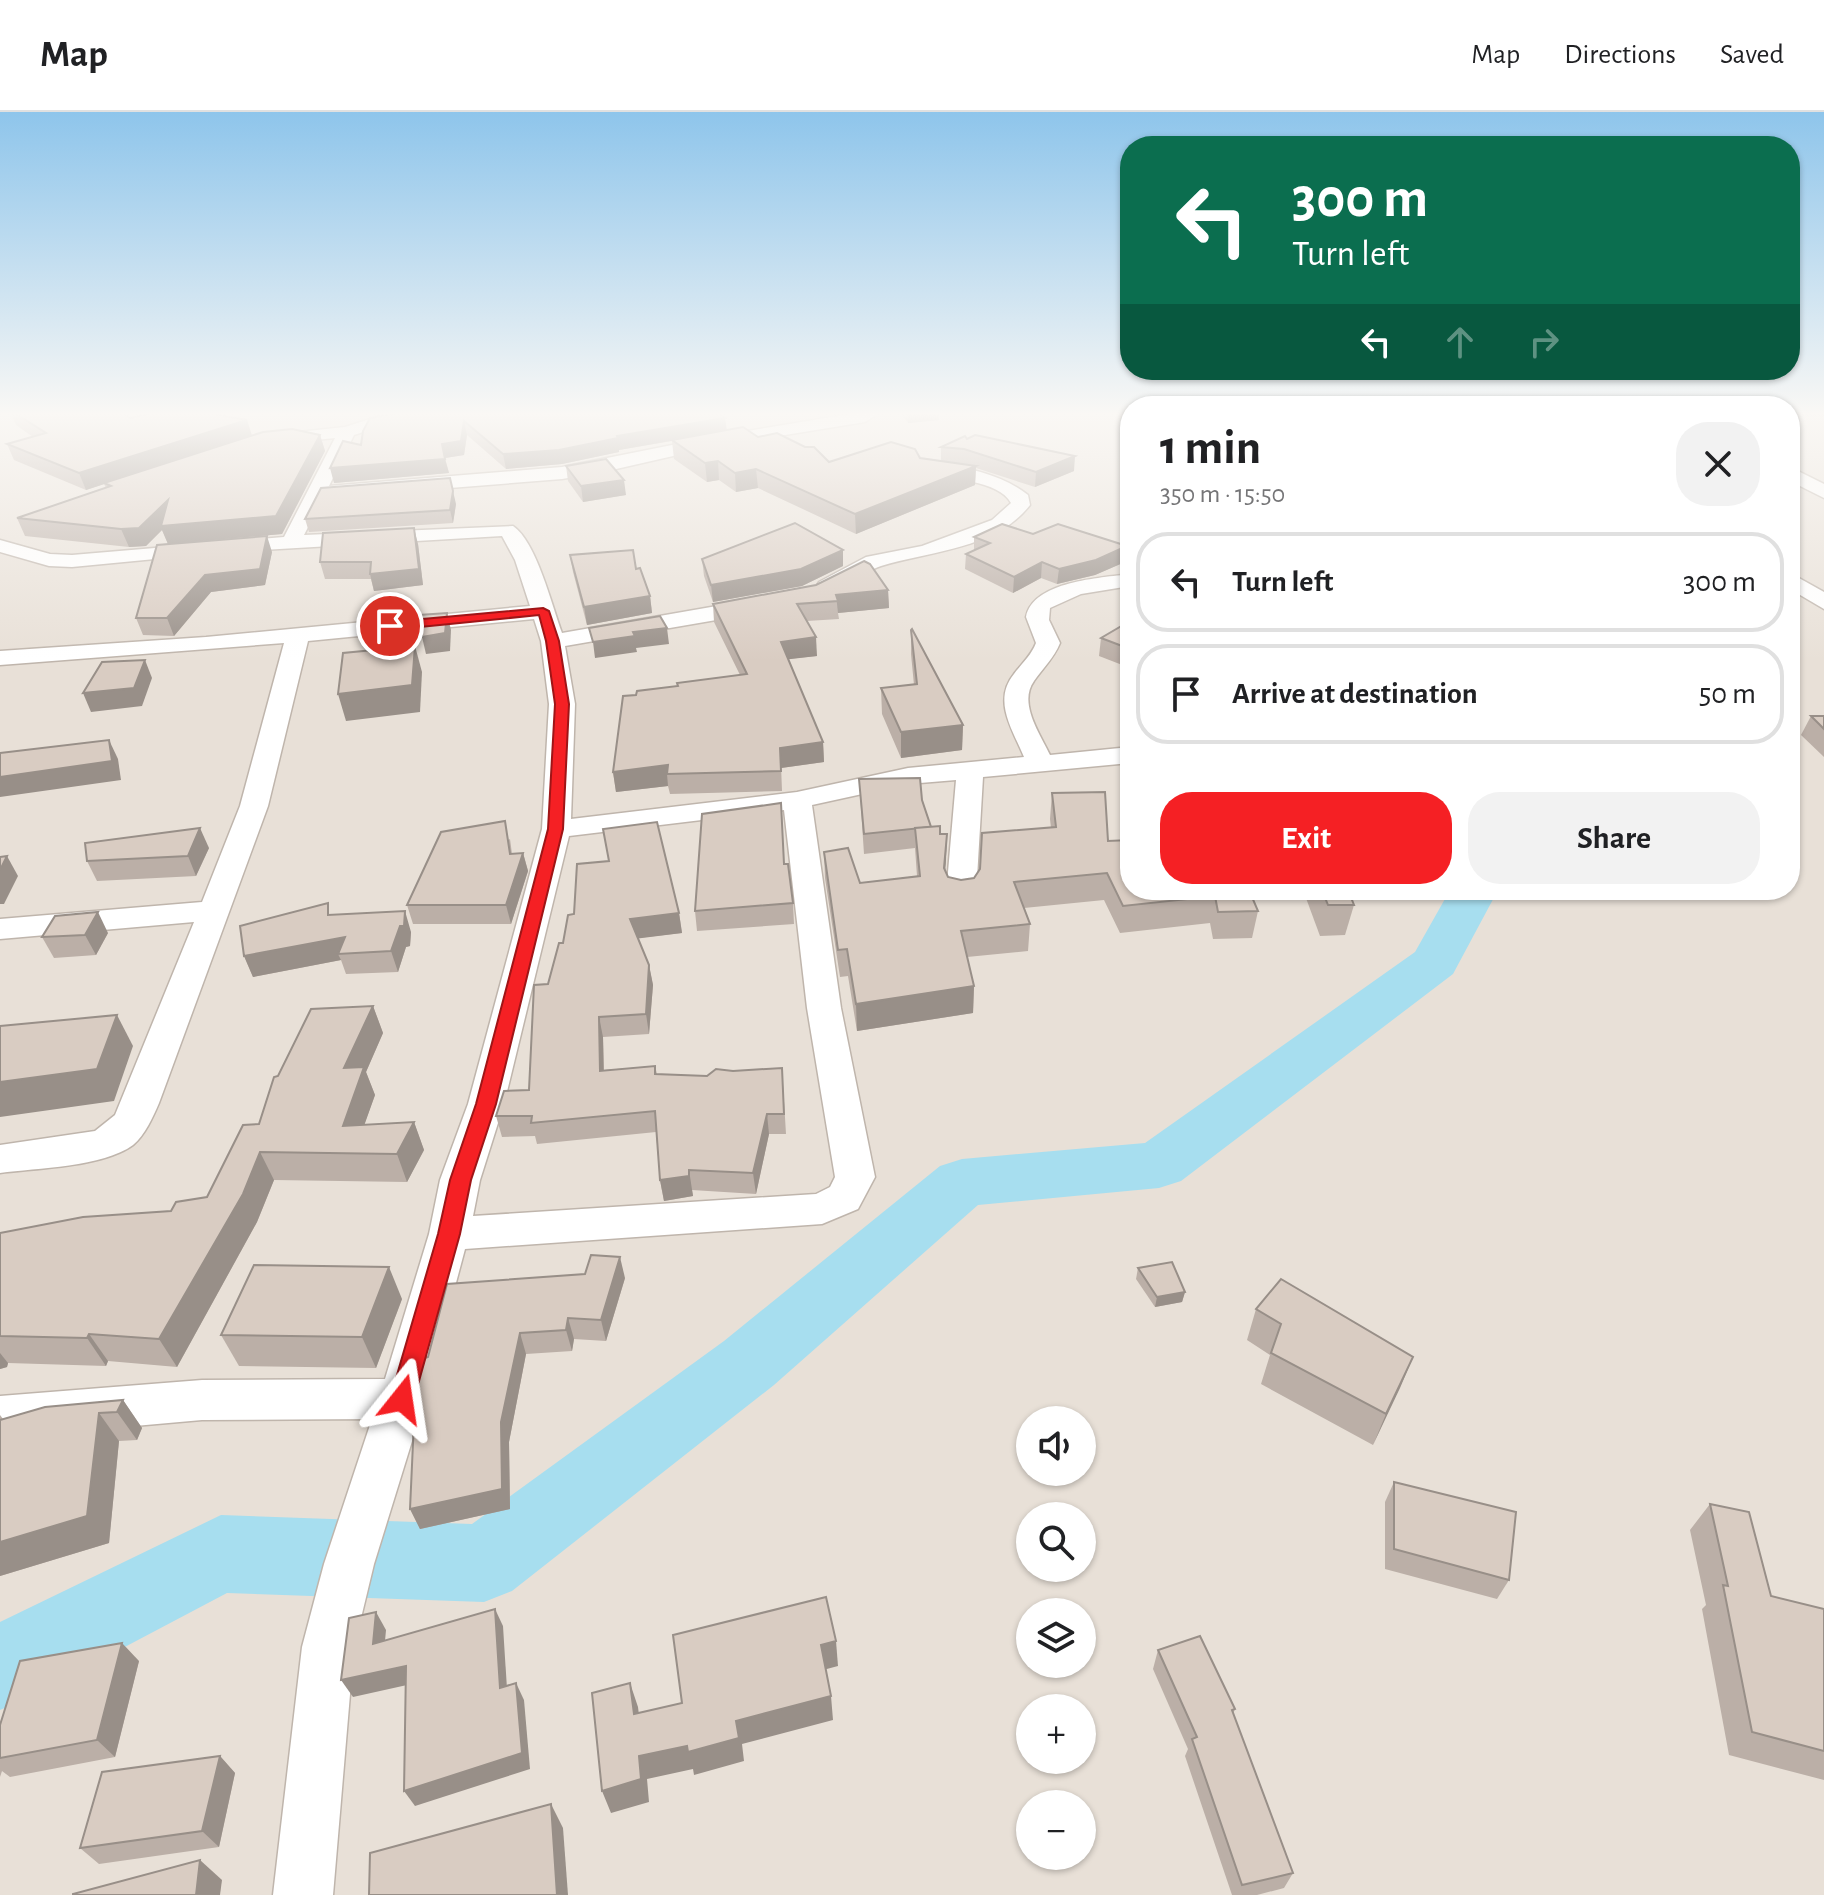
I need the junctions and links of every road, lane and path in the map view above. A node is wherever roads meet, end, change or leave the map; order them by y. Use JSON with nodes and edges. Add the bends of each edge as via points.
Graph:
{"nodes":[{"id":1,"x":315,"y":495,"type":"edge"},
{"id":2,"x":1015,"y":495,"type":"edge"},
{"id":3,"x":290,"y":544,"type":"junction"},
{"id":4,"x":0,"y":546,"type":"edge"},
{"id":5,"x":1120,"y":582,"type":"edge"},
{"id":6,"x":1800,"y":586,"type":"edge"},
{"id":7,"x":808,"y":595,"type":"edge"},
{"id":8,"x":1824,"y":602,"type":"edge"},
{"id":9,"x":773,"y":603,"type":"edge"},
{"id":10,"x":548,"y":626,"type":"junction"},
{"id":11,"x":298,"y":635,"type":"junction"},
{"id":12,"x":0,"y":658,"type":"edge"},
{"id":13,"x":1120,"y":756,"type":"edge"},
{"id":14,"x":1039,"y":761,"type":"junction"},
{"id":15,"x":970,"y":770,"type":"junction"},
{"id":16,"x":797,"y":800,"type":"junction"},
{"id":17,"x":556,"y":829,"type":"junction"},
{"id":18,"x":961,"y":895,"type":"edge"},
{"id":19,"x":212,"y":911,"type":"junction"},
{"id":20,"x":0,"y":929,"type":"edge"},
{"id":21,"x":0,"y":1159,"type":"edge"},
{"id":22,"x":449,"y":1234,"type":"junction"},
{"id":23,"x":402,"y":1399,"type":"junction"},
{"id":24,"x":0,"y":1417,"type":"edge"},
{"id":25,"x":303,"y":1895,"type":"edge"}],
"edges":[{"from":1,"to":3,"type":"street"},
{"from":2,"to":7,"type":"street","via":[[1020,505],[999,524],[927,551],[873,561]]},
{"from":3,"to":4,"type":"street","via":[[72,561]]},
{"from":3,"to":10,"type":"street","via":[[506,530],[525,560]]},
{"from":5,"to":14,"type":"street","via":[[1053,595],[1039,607],[1037,616],[1048,643],[1014,693],[1014,705]]},
{"from":6,"to":8,"type":"street"},
{"from":9,"to":10,"type":"street"},
{"from":10,"to":11,"type":"street"},
{"from":10,"to":17,"type":"street","via":[[562,704]]},
{"from":11,"to":12,"type":"street"},
{"from":11,"to":19,"type":"street","via":[[254,806]]},
{"from":13,"to":14,"type":"street"},
{"from":14,"to":15,"type":"street"},
{"from":15,"to":16,"type":"street","via":[[908,776]]},
{"from":15,"to":18,"type":"street"},
{"from":16,"to":17,"type":"street"},
{"from":16,"to":22,"type":"street","via":[[824,1008],[855,1177],[844,1198],[822,1209]]},
{"from":17,"to":22,"type":"street"},
{"from":19,"to":20,"type":"street"},
{"from":19,"to":21,"type":"street","via":[[130,1123],[117,1138],[98,1145]]},
{"from":22,"to":23,"type":"street"},
{"from":23,"to":24,"type":"street","via":[[202,1400]]},
{"from":23,"to":25,"type":"street","via":[[328,1647]]}]}
